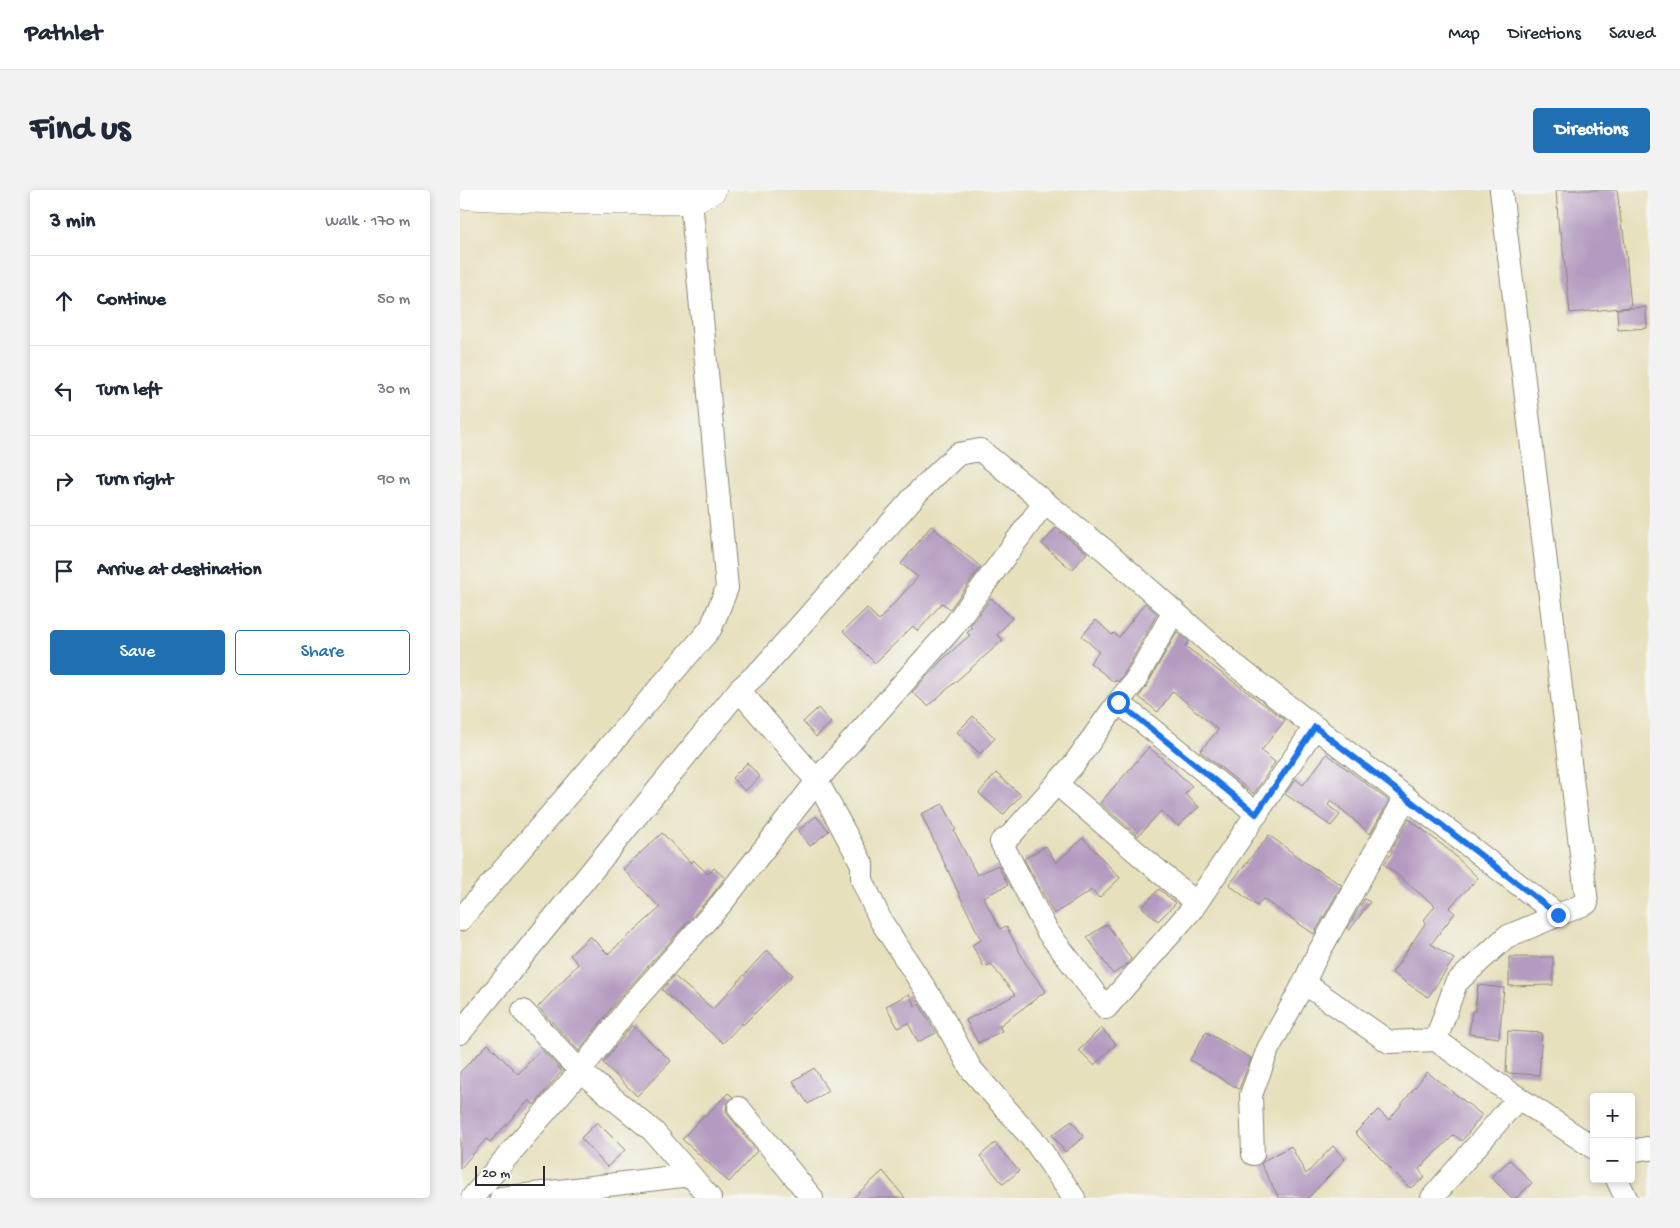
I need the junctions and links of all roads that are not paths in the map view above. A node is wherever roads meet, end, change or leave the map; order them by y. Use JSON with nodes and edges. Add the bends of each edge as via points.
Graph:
{"nodes":[{"id":1,"x":1501,"y":190,"type":"edge"},
{"id":2,"x":697,"y":193,"type":"edge"},
{"id":3,"x":460,"y":195,"type":"edge"},
{"id":4,"x":1045,"y":502,"type":"junction"},
{"id":5,"x":1174,"y":611,"type":"junction"},
{"id":6,"x":739,"y":690,"type":"junction"},
{"id":7,"x":1118,"y":702,"type":"junction"},
{"id":8,"x":1315,"y":727,"type":"junction"},
{"id":9,"x":817,"y":781,"type":"junction"},
{"id":10,"x":1057,"y":784,"type":"junction"},
{"id":11,"x":1406,"y":797,"type":"junction"},
{"id":12,"x":1256,"y":814,"type":"junction"},
{"id":13,"x":1196,"y":903,"type":"junction"},
{"id":14,"x":1558,"y":915,"type":"junction"},
{"id":15,"x":460,"y":920,"type":"edge"},
{"id":16,"x":1304,"y":983,"type":"junction"},
{"id":17,"x":523,"y":1011,"type":"dead end"},
{"id":18,"x":460,"y":1033,"type":"edge"},
{"id":19,"x":1436,"y":1040,"type":"junction"},
{"id":20,"x":580,"y":1071,"type":"junction"},
{"id":21,"x":1518,"y":1098,"type":"junction"},
{"id":22,"x":739,"y":1108,"type":"dead end"},
{"id":23,"x":1590,"y":1145,"type":"edge"},
{"id":24,"x":1650,"y":1149,"type":"edge"},
{"id":25,"x":1635,"y":1150,"type":"edge"},
{"id":26,"x":1253,"y":1154,"type":"dead end"},
{"id":27,"x":690,"y":1175,"type":"junction"},
{"id":28,"x":1619,"y":1183,"type":"edge"},
{"id":29,"x":472,"y":1198,"type":"edge"},
{"id":30,"x":501,"y":1198,"type":"edge"},
{"id":31,"x":710,"y":1198,"type":"edge"},
{"id":32,"x":812,"y":1198,"type":"edge"},
{"id":33,"x":1074,"y":1198,"type":"edge"},
{"id":34,"x":1432,"y":1198,"type":"edge"},
{"id":35,"x":1626,"y":1198,"type":"edge"}],
"edges":[{"from":1,"to":14,"type":"street","via":[[1587,902]]},
{"from":2,"to":3,"type":"street","via":[[562,200]]},
{"from":2,"to":15,"type":"street","via":[[727,588],[711,628]]},
{"from":4,"to":5,"type":"street"},
{"from":4,"to":6,"type":"street","via":[[980,450],[958,454],[920,490],[761,670]]},
{"from":4,"to":9,"type":"street","via":[[953,627]]},
{"from":5,"to":7,"type":"street","via":[[1135,681]]},
{"from":5,"to":8,"type":"street","via":[[1231,662]]},
{"from":6,"to":9,"type":"street"},
{"from":6,"to":18,"type":"street"},
{"from":7,"to":10,"type":"street"},
{"from":7,"to":12,"type":"street"},
{"from":8,"to":11,"type":"street"},
{"from":8,"to":12,"type":"street"},
{"from":9,"to":20,"type":"street","via":[[721,904],[630,1006]]},
{"from":9,"to":33,"type":"street","via":[[862,864],[862,880],[881,921],[937,1007],[971,1069],[1036,1143]]},
{"from":10,"to":13,"type":"street"},
{"from":10,"to":13,"type":"street","via":[[1001,842],[1047,931],[1106,1008]]},
{"from":11,"to":14,"type":"street"},
{"from":11,"to":16,"type":"street"},
{"from":12,"to":13,"type":"street"},
{"from":14,"to":19,"type":"street","via":[[1506,937],[1456,983]]},
{"from":16,"to":19,"type":"street","via":[[1389,1042]]},
{"from":16,"to":26,"type":"street","via":[[1268,1048],[1251,1095]]},
{"from":17,"to":20,"type":"street"},
{"from":19,"to":21,"type":"street"},
{"from":20,"to":27,"type":"street","via":[[653,1131]]},
{"from":20,"to":29,"type":"street"},
{"from":21,"to":23,"type":"street"},
{"from":21,"to":34,"type":"street"},
{"from":22,"to":32,"type":"street"},
{"from":24,"to":25,"type":"street"},
{"from":27,"to":30,"type":"street"},
{"from":27,"to":31,"type":"street"},
{"from":28,"to":35,"type":"street"}]}
